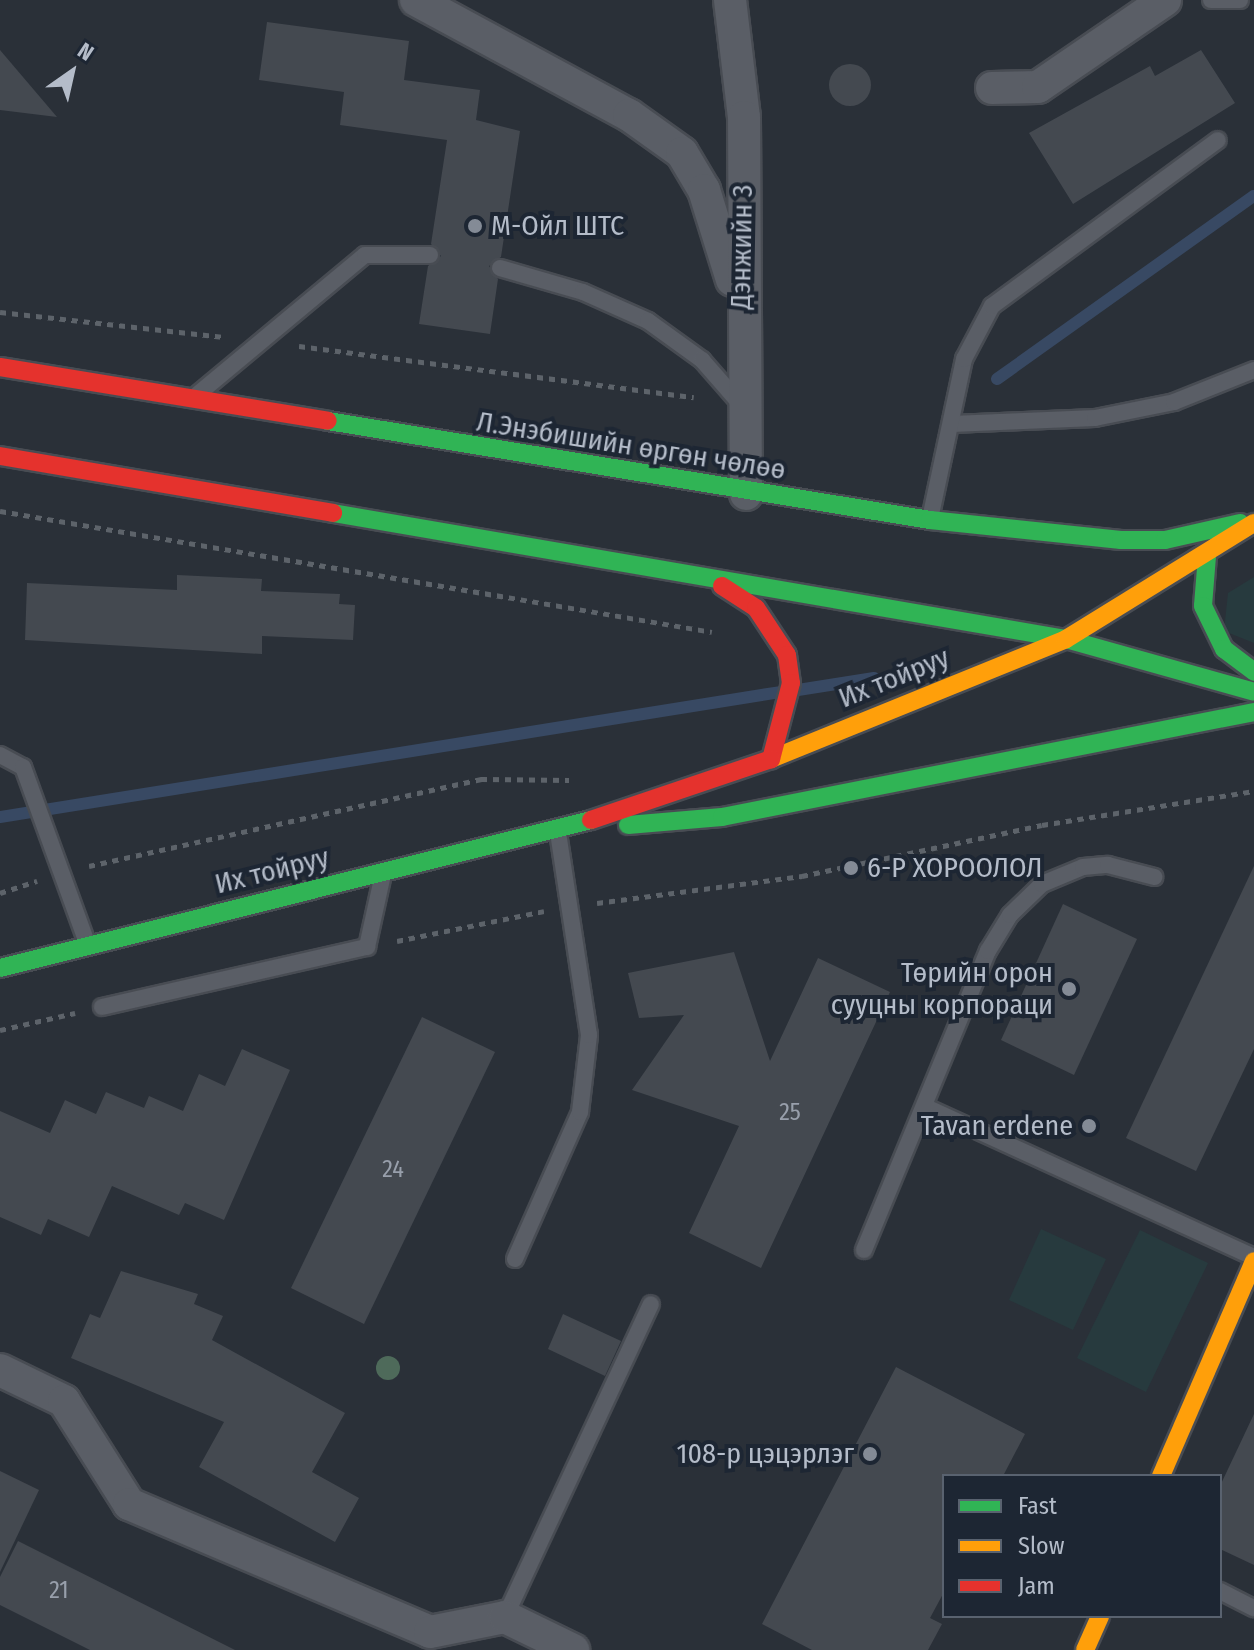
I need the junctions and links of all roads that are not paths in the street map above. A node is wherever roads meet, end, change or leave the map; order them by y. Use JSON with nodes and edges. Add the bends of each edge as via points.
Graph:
{"nodes":[{"id":1,"x":416,"y":0,"type":"edge"},
{"id":2,"x":730,"y":0,"type":"edge"},
{"id":3,"x":1165,"y":0,"type":"edge"},
{"id":4,"x":1211,"y":0,"type":"edge"},
{"id":5,"x":1240,"y":0,"type":"edge"},
{"id":6,"x":992,"y":88,"type":"dead end"},
{"id":7,"x":1218,"y":140,"type":"dead end"},
{"id":8,"x":430,"y":255,"type":"dead end"},
{"id":9,"x":500,"y":268,"type":"dead end"},
{"id":10,"x":740,"y":304,"type":"junction"},
{"id":11,"x":0,"y":367,"type":"edge"},
{"id":12,"x":1254,"y":370,"type":"edge"},
{"id":13,"x":190,"y":400,"type":"junction"},
{"id":14,"x":750,"y":415,"type":"junction"},
{"id":15,"x":952,"y":424,"type":"junction"},
{"id":16,"x":0,"y":456,"type":"edge"},
{"id":17,"x":746,"y":494,"type":"junction"},
{"id":18,"x":930,"y":520,"type":"junction"},
{"id":19,"x":1254,"y":521,"type":"edge"},
{"id":20,"x":1207,"y":556,"type":"junction"},
{"id":21,"x":713,"y":581,"type":"junction"},
{"id":22,"x":1066,"y":639,"type":"junction"},
{"id":23,"x":1254,"y":672,"type":"edge"},
{"id":24,"x":1254,"y":692,"type":"edge"},
{"id":25,"x":1254,"y":712,"type":"edge"},
{"id":26,"x":0,"y":755,"type":"edge"},
{"id":27,"x":771,"y":759,"type":"junction"},
{"id":28,"x":558,"y":831,"type":"junction"},
{"id":29,"x":383,"y":873,"type":"junction"},
{"id":30,"x":1154,"y":877,"type":"dead end"},
{"id":31,"x":87,"y":945,"type":"junction"},
{"id":32,"x":0,"y":968,"type":"edge"},
{"id":33,"x":102,"y":1007,"type":"road end"},
{"id":34,"x":926,"y":1107,"type":"junction"},
{"id":35,"x":864,"y":1250,"type":"dead end"},
{"id":36,"x":515,"y":1259,"type":"dead end"},
{"id":37,"x":1254,"y":1259,"type":"edge"},
{"id":38,"x":1248,"y":1294,"type":"edge"},
{"id":39,"x":651,"y":1304,"type":"dead end"},
{"id":40,"x":0,"y":1370,"type":"edge"},
{"id":41,"x":1162,"y":1474,"type":"edge"},
{"id":42,"x":1222,"y":1592,"type":"edge"},
{"id":43,"x":1254,"y":1608,"type":"edge"},
{"id":44,"x":505,"y":1617,"type":"junction"},
{"id":45,"x":1099,"y":1618,"type":"edge"},
{"id":46,"x":428,"y":1641,"type":"edge"},
{"id":47,"x":573,"y":1650,"type":"edge"},
{"id":48,"x":1085,"y":1650,"type":"edge"}],
"edges":[{"from":1,"to":10,"type":"street","via":[[629,115],[682,153],[704,190]]},
{"from":2,"to":10,"type":"street","name":"Дэнжийн 3","via":[[744,117]]},
{"from":3,"to":6,"type":"street","via":[[1038,87]]},
{"from":4,"to":5,"type":"lane"},
{"from":7,"to":15,"type":"lane","via":[[992,306],[964,359]]},
{"from":8,"to":13,"type":"lane","via":[[365,255]]},
{"from":9,"to":14,"type":"lane","via":[[583,292],[648,321],[702,360]]},
{"from":10,"to":14,"type":"street","name":"Дэнжийн 3"},
{"from":11,"to":13,"type":"main road","name":"Л.Энэбишийн өргөн чөлөө"},
{"from":12,"to":15,"type":"lane","via":[[1174,402],[1095,418]]},
{"from":13,"to":17,"type":"main road","name":"Л.Энэбишийн өргөн чөлөө"},
{"from":14,"to":17,"type":"street","name":"Дэнжийн 3"},
{"from":15,"to":18,"type":"lane"},
{"from":16,"to":21,"type":"main road"},
{"from":17,"to":18,"type":"main road","name":"Л.Энэбишийн өргөн чөлөө"},
{"from":18,"to":19,"type":"main road","name":"Л.Энэбишийн өргөн чөлөө","via":[[1165,540]]},
{"from":19,"to":20,"type":"main road","name":"Их тойруу"},
{"from":20,"to":22,"type":"main road","name":"Их тойруу"},
{"from":20,"to":23,"type":"main road","via":[[1203,606],[1224,649]]},
{"from":21,"to":22,"type":"main road"},
{"from":21,"to":27,"type":"main road","via":[[756,608],[787,655],[791,683]]},
{"from":22,"to":24,"type":"main road"},
{"from":22,"to":27,"type":"main road","name":"Их тойруу"},
{"from":25,"to":28,"type":"main road","name":"Их тойруу","via":[[722,817]]},
{"from":26,"to":31,"type":"lane","via":[[23,767]]},
{"from":27,"to":28,"type":"main road","name":"Их тойруу"},
{"from":28,"to":29,"type":"main road","name":"Их тойруу"},
{"from":28,"to":36,"type":"lane","via":[[589,1035],[580,1112]]},
{"from":29,"to":31,"type":"main road","name":"Их тойруу"},
{"from":29,"to":33,"type":"lane","via":[[367,947]]},
{"from":30,"to":34,"type":"lane","via":[[1108,865],[1083,867],[1022,900],[988,951]]},
{"from":31,"to":32,"type":"main road","name":"Их тойруу"},
{"from":34,"to":35,"type":"lane"},
{"from":34,"to":37,"type":"lane"},
{"from":37,"to":38,"type":"main road"},
{"from":38,"to":41,"type":"main road"},
{"from":39,"to":44,"type":"lane"},
{"from":40,"to":46,"type":"street","via":[[64,1401],[129,1504]]},
{"from":42,"to":43,"type":"lane"},
{"from":44,"to":46,"type":"street"},
{"from":44,"to":47,"type":"street"},
{"from":45,"to":48,"type":"main road"}]}
